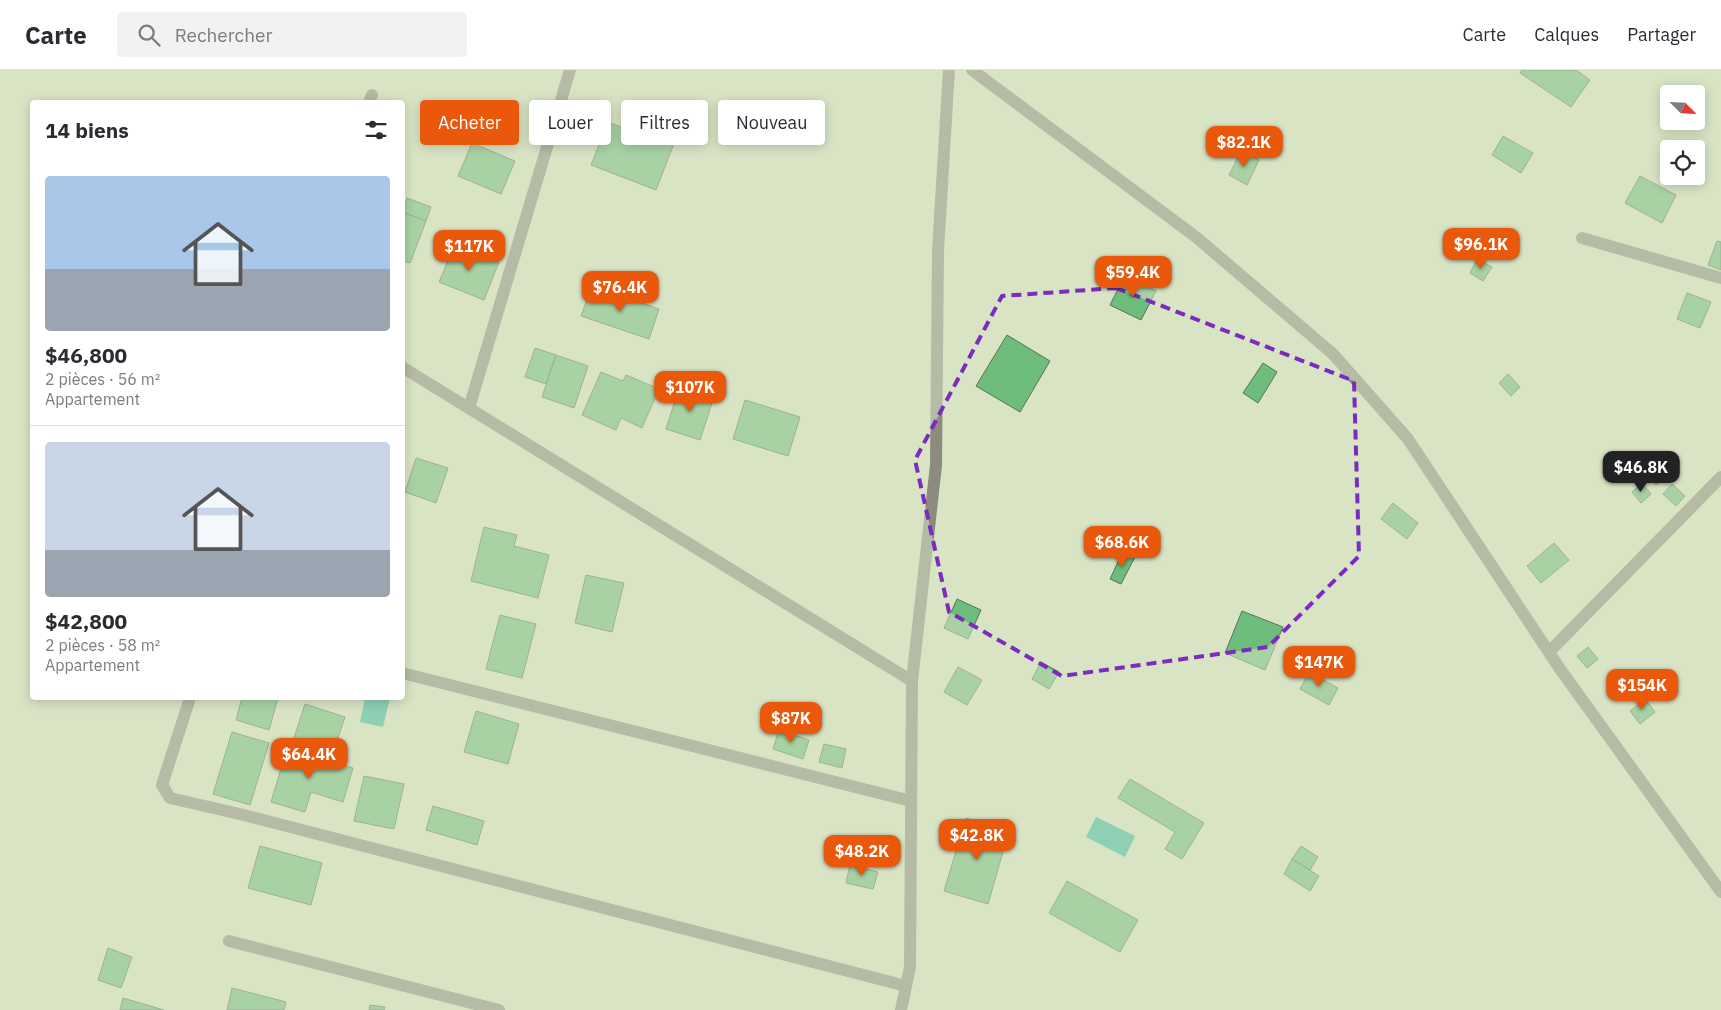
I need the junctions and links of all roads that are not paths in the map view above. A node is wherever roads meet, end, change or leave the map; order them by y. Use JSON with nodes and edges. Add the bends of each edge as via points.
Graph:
{"nodes":[{"id":1,"x":570,"y":70,"type":"edge"},
{"id":2,"x":950,"y":70,"type":"edge"},
{"id":3,"x":972,"y":70,"type":"edge"},
{"id":4,"x":1582,"y":238,"type":"dead end"},
{"id":5,"x":1721,"y":278,"type":"edge"},
{"id":6,"x":405,"y":369,"type":"edge"},
{"id":7,"x":469,"y":408,"type":"junction"},
{"id":8,"x":1721,"y":477,"type":"edge"},
{"id":9,"x":1549,"y":652,"type":"junction"},
{"id":10,"x":405,"y":674,"type":"edge"},
{"id":11,"x":912,"y":681,"type":"junction"},
{"id":12,"x":189,"y":700,"type":"edge"},
{"id":13,"x":911,"y":801,"type":"junction"},
{"id":14,"x":1721,"y":892,"type":"edge"},
{"id":15,"x":229,"y":941,"type":"dead end"},
{"id":16,"x":906,"y":986,"type":"junction"},
{"id":17,"x":499,"y":1010,"type":"edge"},
{"id":18,"x":901,"y":1010,"type":"edge"}],
"edges":[{"from":1,"to":7,"type":"street"},
{"from":2,"to":11,"type":"street","via":[[938,250],[936,465]]},
{"from":3,"to":9,"type":"street","via":[[1196,237],[1333,354],[1408,439]]},
{"from":4,"to":5,"type":"street"},
{"from":6,"to":7,"type":"street"},
{"from":7,"to":11,"type":"street"},
{"from":8,"to":9,"type":"street"},
{"from":9,"to":14,"type":"street"},
{"from":10,"to":13,"type":"street"},
{"from":11,"to":13,"type":"street"},
{"from":12,"to":16,"type":"street","via":[[162,785],[170,798]]},
{"from":13,"to":16,"type":"street","via":[[910,967]]},
{"from":15,"to":17,"type":"street"},
{"from":16,"to":18,"type":"street"}]}
